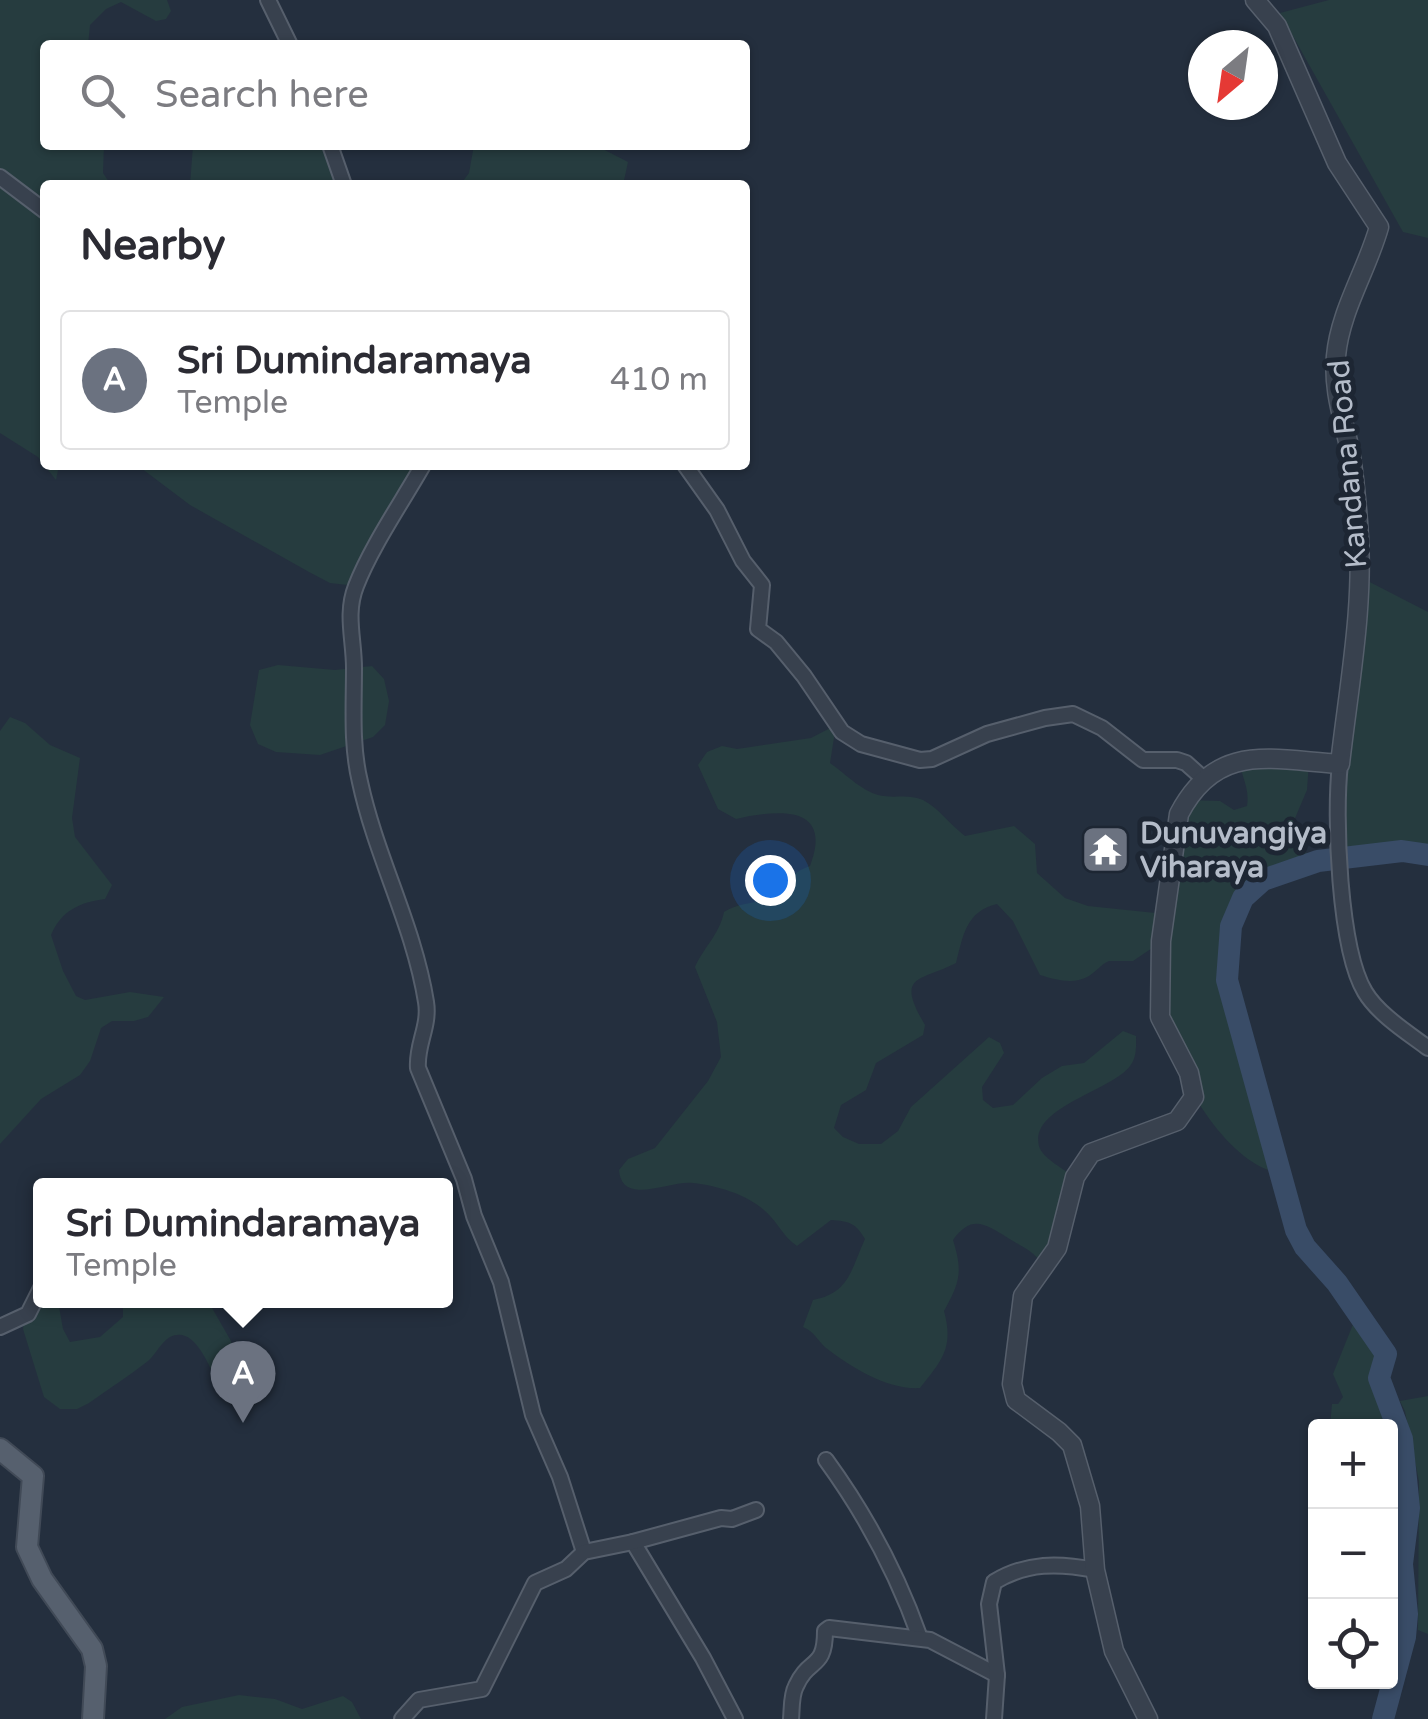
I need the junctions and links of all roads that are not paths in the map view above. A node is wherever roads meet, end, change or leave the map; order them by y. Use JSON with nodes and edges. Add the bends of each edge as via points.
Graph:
{"nodes":[{"id":1,"x":268,"y":0,"type":"edge"},
{"id":2,"x":1255,"y":0,"type":"edge"},
{"id":3,"x":288,"y":40,"type":"edge"},
{"id":4,"x":332,"y":150,"type":"edge"},
{"id":5,"x":0,"y":178,"type":"edge"},
{"id":6,"x":342,"y":180,"type":"edge"},
{"id":7,"x":40,"y":207,"type":"edge"},
{"id":8,"x":420,"y":470,"type":"edge"},
{"id":9,"x":689,"y":470,"type":"edge"},
{"id":10,"x":1340,"y":764,"type":"junction"},
{"id":11,"x":1205,"y":780,"type":"junction"},
{"id":12,"x":1428,"y":1048,"type":"edge"},
{"id":13,"x":33,"y":1303,"type":"edge"},
{"id":14,"x":0,"y":1327,"type":"edge"},
{"id":15,"x":0,"y":1449,"type":"edge"},
{"id":16,"x":826,"y":1460,"type":"dead end"},
{"id":17,"x":756,"y":1510,"type":"dead end"},
{"id":18,"x":633,"y":1542,"type":"junction"},
{"id":19,"x":584,"y":1552,"type":"junction"},
{"id":20,"x":1095,"y":1570,"type":"junction"},
{"id":21,"x":920,"y":1638,"type":"junction"},
{"id":22,"x":997,"y":1675,"type":"junction"},
{"id":23,"x":93,"y":1719,"type":"edge"},
{"id":24,"x":402,"y":1719,"type":"edge"},
{"id":25,"x":735,"y":1719,"type":"edge"},
{"id":26,"x":791,"y":1719,"type":"edge"},
{"id":27,"x":994,"y":1719,"type":"edge"},
{"id":28,"x":1148,"y":1719,"type":"edge"}],
"edges":[{"from":1,"to":3,"type":"street"},
{"from":2,"to":10,"type":"street","name":"Kandana Road","via":[[1278,26],[1336,163],[1380,227],[1336,352],[1334,384],[1359,525],[1357,641]]},
{"from":4,"to":6,"type":"street"},
{"from":5,"to":7,"type":"street"},
{"from":8,"to":19,"type":"street","via":[[356,586],[348,621],[359,780],[426,1000],[418,1068],[501,1282],[534,1415]]},
{"from":9,"to":11,"type":"street","via":[[762,585],[758,629],[785,653],[851,739],[932,759],[987,734],[1073,714],[1143,760],[1176,760]]},
{"from":10,"to":11,"type":"street","via":[[1240,759]]},
{"from":10,"to":12,"type":"street","via":[[1350,945],[1366,995]]},
{"from":11,"to":20,"type":"street","via":[[1179,814],[1160,970],[1160,1018],[1194,1098],[1177,1121],[1090,1153],[1074,1178],[1057,1248],[1020,1313],[1014,1396],[1072,1445],[1090,1506]]},
{"from":13,"to":14,"type":"street","via":[[28,1314]]},
{"from":15,"to":23,"type":"main road","via":[[32,1476],[26,1546],[92,1649]]},
{"from":16,"to":21,"type":"street","via":[[859,1506]]},
{"from":17,"to":18,"type":"street"},
{"from":18,"to":19,"type":"street"},
{"from":18,"to":25,"type":"street"},
{"from":19,"to":24,"type":"street","via":[[566,1569],[535,1582],[482,1689],[419,1700]]},
{"from":20,"to":22,"type":"street","via":[[1059,1563],[1024,1568],[994,1582],[989,1604]]},
{"from":20,"to":28,"type":"street","via":[[1114,1651]]},
{"from":21,"to":22,"type":"street"},
{"from":21,"to":26,"type":"street","via":[[825,1631],[822,1658],[794,1689]]},
{"from":22,"to":27,"type":"street"}]}
